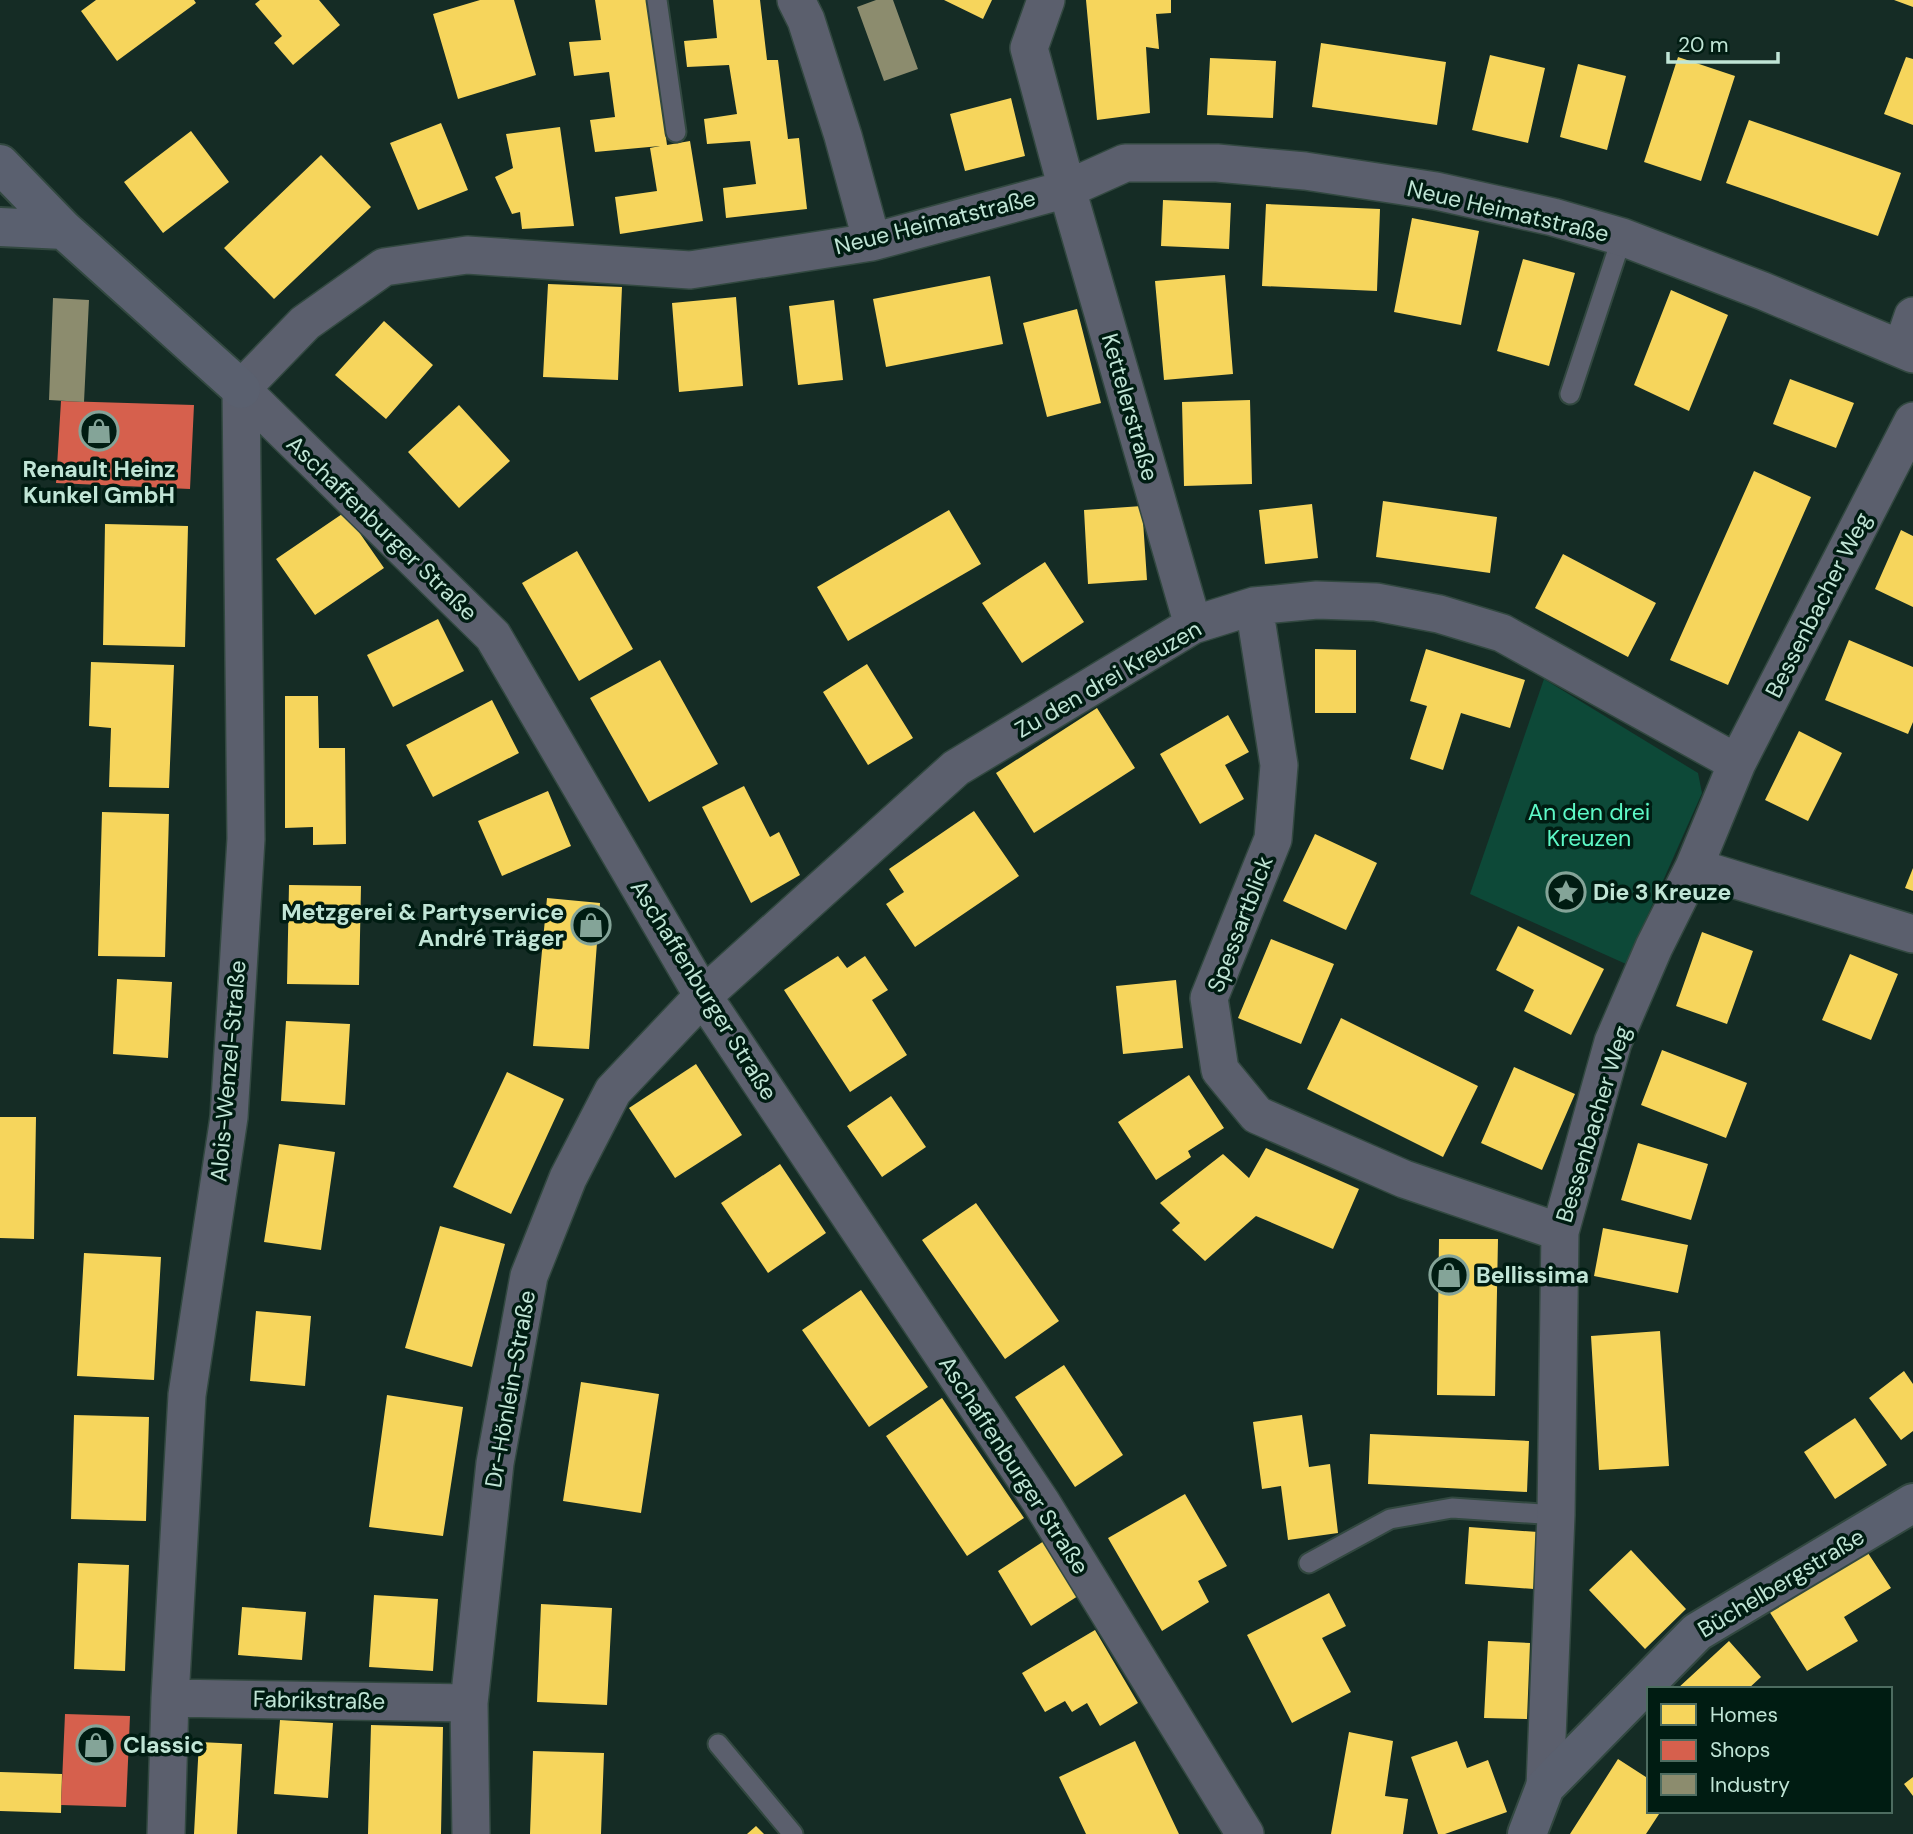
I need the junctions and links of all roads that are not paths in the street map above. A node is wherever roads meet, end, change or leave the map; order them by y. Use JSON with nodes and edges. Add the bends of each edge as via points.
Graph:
{"nodes":[{"id":1,"x":657,"y":0,"type":"edge"},
{"id":2,"x":796,"y":0,"type":"edge"},
{"id":3,"x":1046,"y":0,"type":"edge"},
{"id":4,"x":676,"y":132,"type":"dead end"},
{"id":5,"x":0,"y":164,"type":"edge"},
{"id":6,"x":1067,"y":190,"type":"junction"},
{"id":7,"x":0,"y":227,"type":"edge"},
{"id":8,"x":64,"y":230,"type":"junction"},
{"id":9,"x":1622,"y":237,"type":"junction"},
{"id":10,"x":872,"y":243,"type":"junction"},
{"id":11,"x":1909,"y":339,"type":"edge"},
{"id":12,"x":242,"y":389,"type":"junction"},
{"id":13,"x":1570,"y":394,"type":"dead end"},
{"id":14,"x":1913,"y":421,"type":"edge"},
{"id":15,"x":1254,"y":606,"type":"junction"},
{"id":16,"x":1193,"y":625,"type":"junction"},
{"id":17,"x":1737,"y":763,"type":"junction"},
{"id":18,"x":1695,"y":867,"type":"junction"},
{"id":19,"x":1913,"y":934,"type":"edge"},
{"id":20,"x":702,"y":996,"type":"junction"},
{"id":21,"x":1560,"y":1232,"type":"junction"},
{"id":22,"x":1913,"y":1503,"type":"edge"},
{"id":23,"x":1556,"y":1515,"type":"junction"},
{"id":24,"x":1309,"y":1563,"type":"dead end"},
{"id":25,"x":170,"y":1698,"type":"junction"},
{"id":26,"x":469,"y":1703,"type":"junction"},
{"id":27,"x":718,"y":1744,"type":"dead end"},
{"id":28,"x":1545,"y":1787,"type":"junction"},
{"id":29,"x":166,"y":1834,"type":"edge"},
{"id":30,"x":471,"y":1834,"type":"edge"},
{"id":31,"x":793,"y":1834,"type":"edge"},
{"id":32,"x":1245,"y":1834,"type":"edge"},
{"id":33,"x":1527,"y":1834,"type":"edge"}],
"edges":[{"from":1,"to":4,"type":"lane"},
{"from":2,"to":10,"type":"street","via":[[835,110]]},
{"from":3,"to":6,"type":"street","name":"Kettelerstraße","via":[[1029,48]]},
{"from":5,"to":8,"type":"street","name":"Aschaffenburger Straße"},
{"from":6,"to":9,"type":"street","name":"Neue Heimatstraße","via":[[1125,163],[1217,163],[1436,191]]},
{"from":6,"to":10,"type":"street","name":"Neue Heimatstraße"},
{"from":6,"to":16,"type":"street","name":"Kettelerstraße"},
{"from":7,"to":8,"type":"street"},
{"from":8,"to":12,"type":"street","name":"Aschaffenburger Straße"},
{"from":9,"to":11,"type":"street","name":"Neue Heimatstraße"},
{"from":9,"to":13,"type":"lane","name":"Neue Heimatstraße"},
{"from":10,"to":12,"type":"street","name":"Neue Heimatstraße","via":[[690,270],[467,255],[384,267],[305,323]]},
{"from":12,"to":20,"type":"street","name":"Aschaffenburger Straße","via":[[493,636]]},
{"from":12,"to":25,"type":"street","name":"Alois-Wenzel-Straße","via":[[246,839],[229,1117],[187,1395]]},
{"from":14,"to":17,"type":"street","name":"Bessenbacher Weg"},
{"from":15,"to":16,"type":"street","name":"Zu den drei Kreuzen"},
{"from":15,"to":17,"type":"street","name":"Zu den drei Kreuzen","via":[[1317,600],[1376,603],[1439,614],[1502,633]]},
{"from":15,"to":21,"type":"street","name":"Spessartblick","via":[[1279,765],[1273,839],[1209,998],[1220,1070],[1257,1115],[1404,1178]]},
{"from":16,"to":20,"type":"street","name":"Zu den drei Kreuzen","via":[[956,768]]},
{"from":17,"to":18,"type":"street","name":"Bessenbacher Weg"},
{"from":18,"to":19,"type":"street"},
{"from":18,"to":21,"type":"street","name":"Bessenbacher Weg","via":[[1613,1042]]},
{"from":20,"to":26,"type":"street","name":"Dr-Hönlein-Straße","via":[[613,1091],[568,1178],[529,1276],[495,1463]]},
{"from":20,"to":32,"type":"street","name":"Aschaffenburger Straße","via":[[1041,1503]]},
{"from":21,"to":23,"type":"street","name":"Bessenbacher Weg"},
{"from":22,"to":28,"type":"street","name":"Büchelbergstraße","via":[[1697,1632]]},
{"from":23,"to":24,"type":"lane","via":[[1452,1508],[1390,1519]]},
{"from":23,"to":28,"type":"street","name":"Bessenbacher Weg"},
{"from":25,"to":26,"type":"street","name":"Fabrikstraße"},
{"from":25,"to":29,"type":"street","name":"Alois-Wenzel-Straße"},
{"from":26,"to":30,"type":"street","name":"Dr-Hönlein-Straße"},
{"from":27,"to":31,"type":"lane"},
{"from":28,"to":33,"type":"street","name":"Büchelbergstraße"}]}
